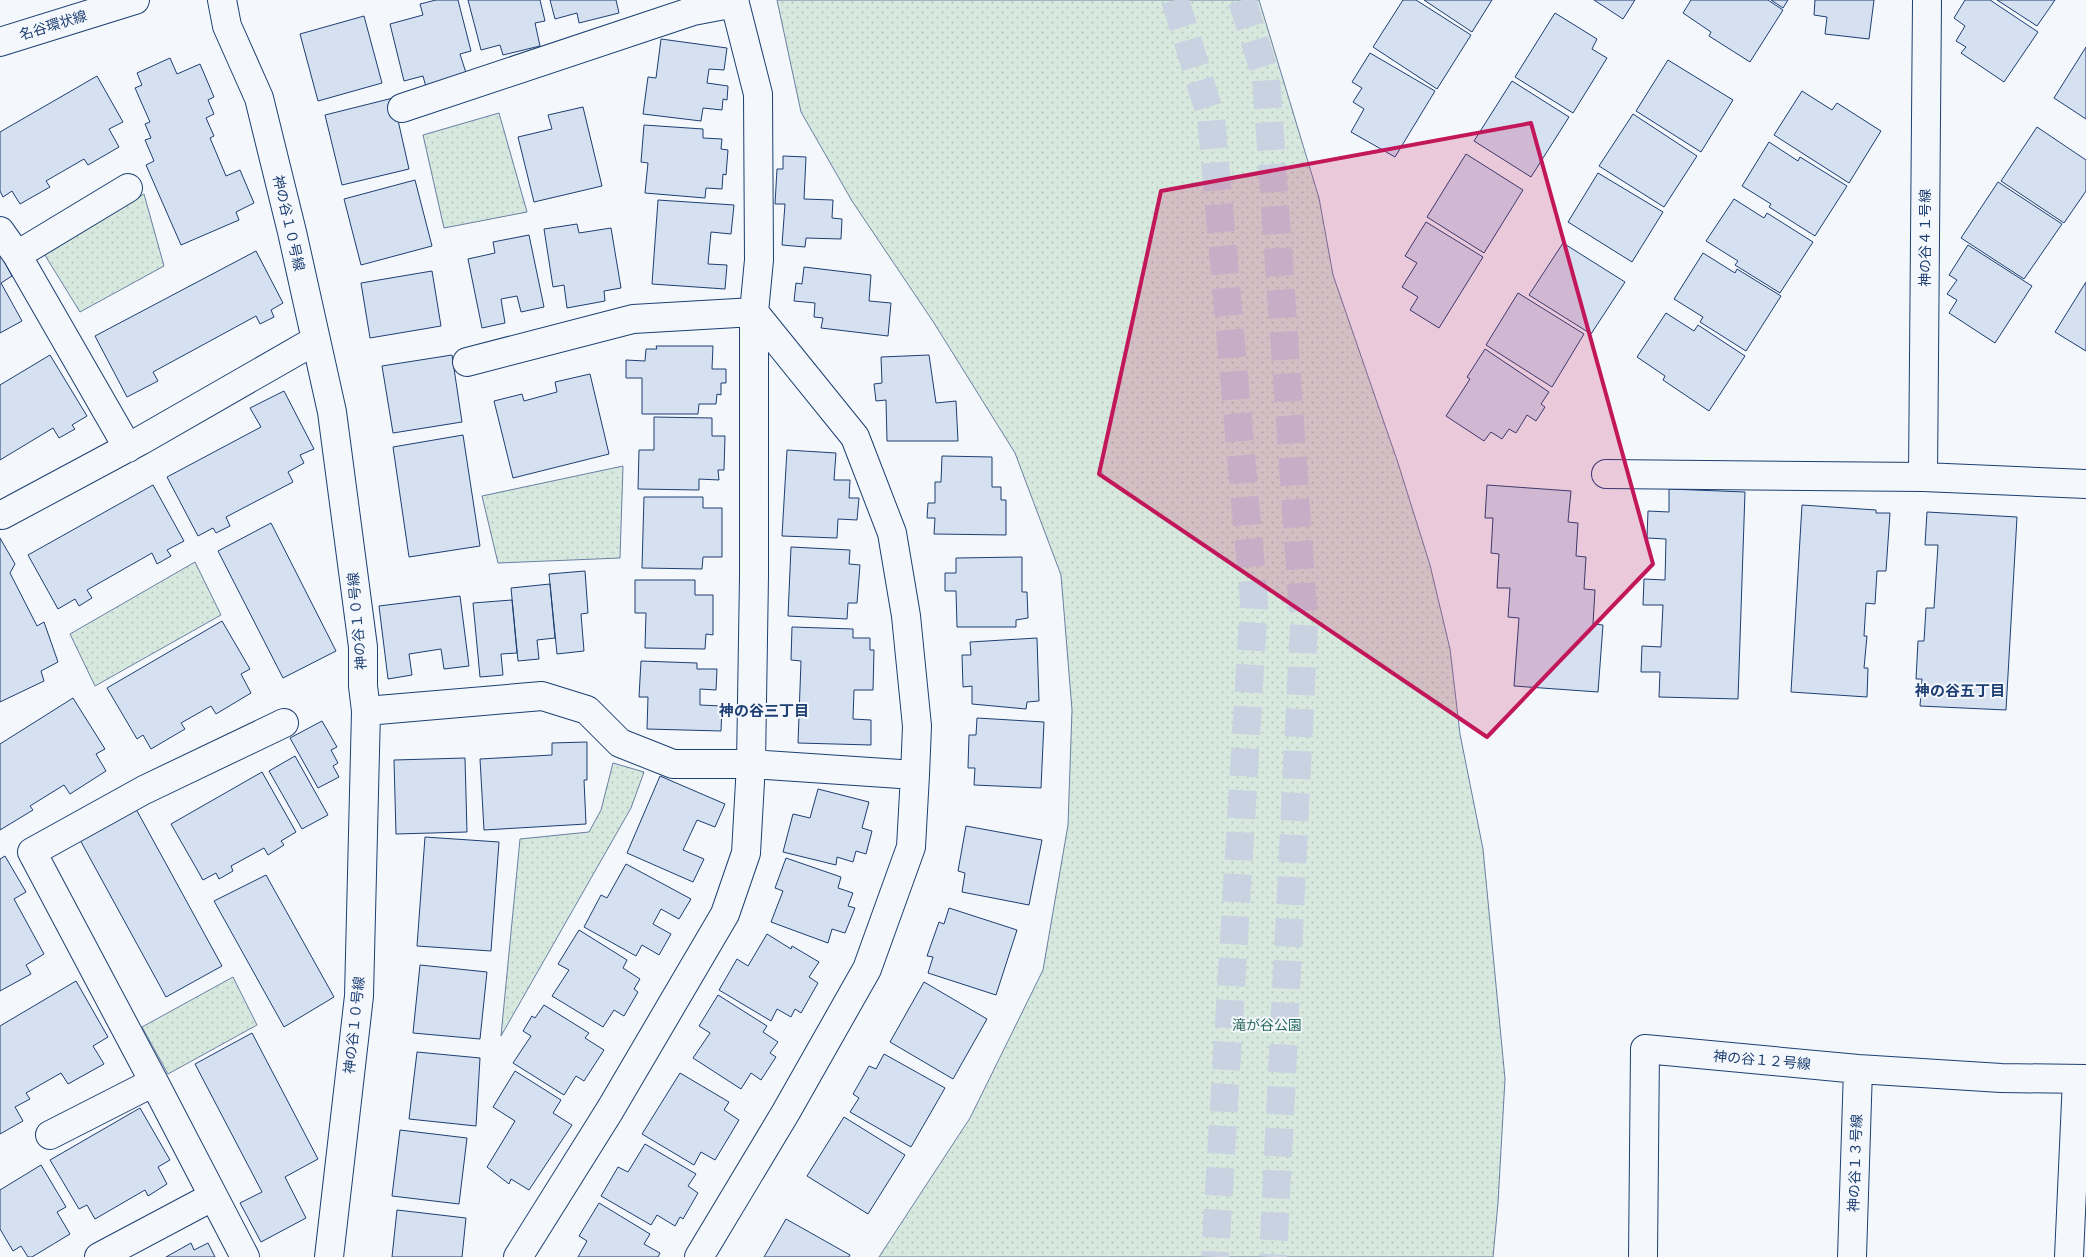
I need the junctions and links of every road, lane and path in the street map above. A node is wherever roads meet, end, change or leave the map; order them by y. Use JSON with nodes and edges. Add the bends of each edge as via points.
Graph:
{"nodes":[{"id":1,"x":135,"y":0,"type":"edge"},
{"id":2,"x":222,"y":0,"type":"edge"},
{"id":3,"x":1927,"y":0,"type":"edge"},
{"id":4,"x":735,"y":1,"type":"edge"},
{"id":5,"x":0,"y":42,"type":"edge"},
{"id":6,"x":402,"y":108,"type":"dead end"},
{"id":7,"x":128,"y":188,"type":"dead end"},
{"id":8,"x":0,"y":231,"type":"edge"},
{"id":9,"x":17,"y":255,"type":"junction"},
{"id":10,"x":754,"y":312,"type":"junction"},
{"id":11,"x":316,"y":340,"type":"junction"},
{"id":12,"x":467,"y":362,"type":"dead end"},
{"id":13,"x":128,"y":448,"type":"junction"},
{"id":14,"x":1606,"y":474,"type":"dead end"},
{"id":15,"x":1923,"y":477,"type":"junction"},
{"id":16,"x":2086,"y":484,"type":"edge"},
{"id":17,"x":2,"y":515,"type":"dead end"},
{"id":18,"x":366,"y":711,"type":"junction"},
{"id":19,"x":284,"y":723,"type":"dead end"},
{"id":20,"x":751,"y":764,"type":"junction"},
{"id":21,"x":915,"y":775,"type":"junction"},
{"id":22,"x":1858,"y":1069,"type":"junction"},
{"id":23,"x":2081,"y":1079,"type":"edge"},
{"id":24,"x":154,"y":1082,"type":"junction"},
{"id":25,"x":50,"y":1135,"type":"dead end"},
{"id":26,"x":212,"y":1197,"type":"junction"},
{"id":27,"x":99,"y":1257,"type":"edge"},
{"id":28,"x":245,"y":1257,"type":"edge"},
{"id":29,"x":329,"y":1257,"type":"edge"},
{"id":30,"x":518,"y":1257,"type":"edge"},
{"id":31,"x":699,"y":1257,"type":"edge"},
{"id":32,"x":1643,"y":1257,"type":"edge"},
{"id":33,"x":1852,"y":1257,"type":"edge"},
{"id":34,"x":2069,"y":1257,"type":"edge"}],
"edges":[{"from":1,"to":5,"type":"street","name":"名谷環状線"},
{"from":2,"to":11,"type":"street","name":"神の谷１０号線","via":[[227,26],[259,98]]},
{"from":3,"to":15,"type":"street","name":"神の谷４１号線"},
{"from":4,"to":6,"type":"street","via":[[693,11]]},
{"from":4,"to":10,"type":"street","via":[[758,94],[759,260]]},
{"from":7,"to":9,"type":"street"},
{"from":8,"to":9,"type":"street"},
{"from":9,"to":13,"type":"street"},
{"from":10,"to":12,"type":"street","via":[[633,319]]},
{"from":10,"to":20,"type":"street"},
{"from":10,"to":21,"type":"street","via":[[855,437],[892,532],[906,616],[917,726]]},
{"from":11,"to":13,"type":"street"},
{"from":11,"to":18,"type":"street","name":"神の谷１０号線","via":[[332,412],[363,647]]},
{"from":13,"to":17,"type":"street"},
{"from":14,"to":15,"type":"street"},
{"from":15,"to":16,"type":"street"},
{"from":18,"to":20,"type":"street","via":[[542,696],[587,710],[620,743],[673,764]]},
{"from":18,"to":29,"type":"street","name":"神の谷１０号線","via":[[359,996]]},
{"from":19,"to":24,"type":"street","via":[[144,790],[32,852]]},
{"from":20,"to":21,"type":"street"},
{"from":20,"to":30,"type":"street","via":[[746,853],[725,914],[610,1110]]},
{"from":21,"to":31,"type":"street","via":[[911,847],[867,969]]},
{"from":22,"to":23,"type":"street","name":"神の谷１２号線","via":[[2001,1078]]},
{"from":22,"to":32,"type":"street","name":"神の谷１２号線","via":[[1645,1049]]},
{"from":22,"to":33,"type":"street","name":"神の谷１３号線"},
{"from":23,"to":34,"type":"street"},
{"from":24,"to":25,"type":"street"},
{"from":24,"to":26,"type":"street"},
{"from":26,"to":27,"type":"street"},
{"from":26,"to":28,"type":"street"}]}
